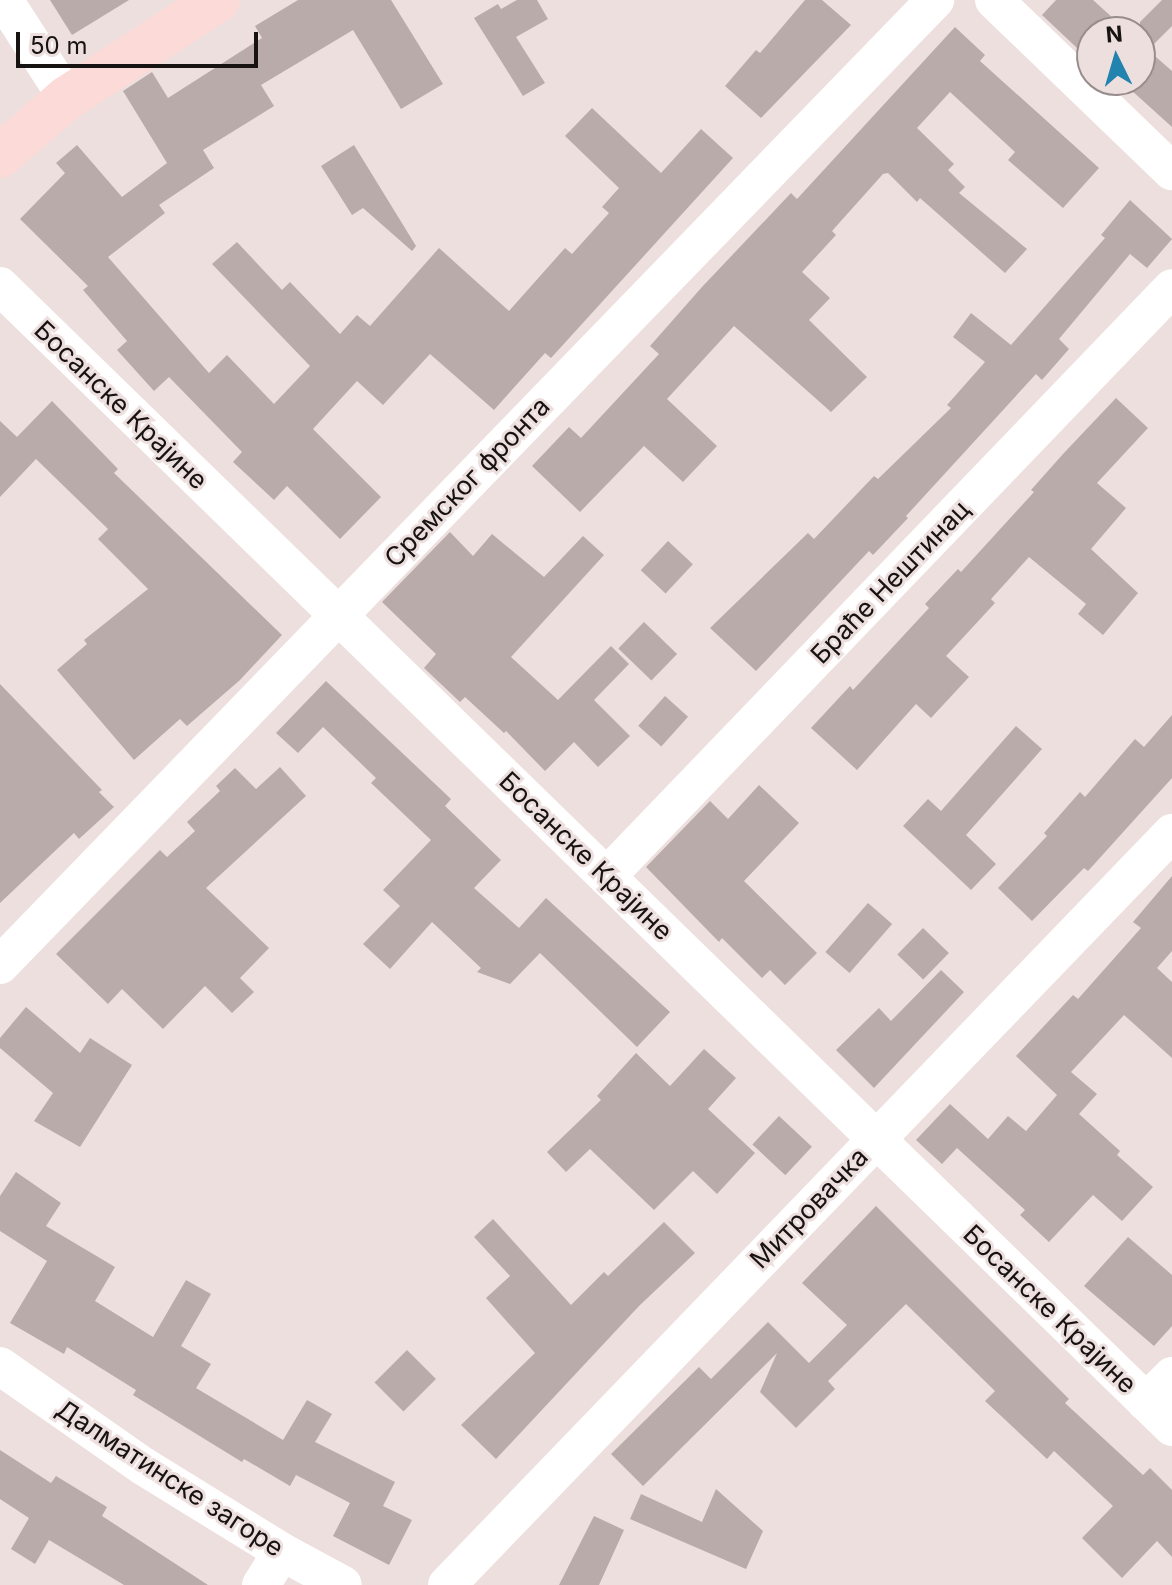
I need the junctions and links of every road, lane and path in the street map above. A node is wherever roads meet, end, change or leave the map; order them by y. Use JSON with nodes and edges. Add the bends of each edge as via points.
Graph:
{"nodes":[{"id":1,"x":4,"y":0,"type":"edge"},
{"id":2,"x":218,"y":0,"type":"edge"},
{"id":3,"x":935,"y":0,"type":"edge"},
{"id":4,"x":994,"y":0,"type":"edge"},
{"id":5,"x":67,"y":98,"type":"junction"},
{"id":6,"x":0,"y":156,"type":"edge"},
{"id":7,"x":1172,"y":171,"type":"edge"},
{"id":8,"x":0,"y":286,"type":"edge"},
{"id":9,"x":1172,"y":288,"type":"edge"},
{"id":10,"x":337,"y":616,"type":"junction"},
{"id":11,"x":1172,"y":833,"type":"edge"},
{"id":12,"x":607,"y":876,"type":"junction"},
{"id":13,"x":0,"y":965,"type":"edge"},
{"id":14,"x":874,"y":1140,"type":"junction"},
{"id":15,"x":0,"y":1366,"type":"edge"},
{"id":16,"x":1163,"y":1402,"type":"edge"},
{"id":17,"x":282,"y":1552,"type":"junction"},
{"id":18,"x":261,"y":1585,"type":"edge"},
{"id":19,"x":343,"y":1585,"type":"edge"},
{"id":20,"x":447,"y":1585,"type":"edge"}],
"edges":[{"from":1,"to":5,"type":"street"},
{"from":2,"to":5,"type":"street"},
{"from":3,"to":10,"type":"street","name":"Сремског фронта"},
{"from":4,"to":7,"type":"street"},
{"from":5,"to":6,"type":"street"},
{"from":8,"to":10,"type":"street","name":"Босанске Крајине"},
{"from":9,"to":12,"type":"street","name":"Браће Нештинац"},
{"from":10,"to":12,"type":"street","name":"Босанске Крајине"},
{"from":10,"to":13,"type":"street","name":"Сремског фронта"},
{"from":11,"to":14,"type":"street","name":"Митровачка"},
{"from":12,"to":14,"type":"street","name":"Босанске Крајине"},
{"from":14,"to":16,"type":"street","name":"Босанске Крајине"},
{"from":14,"to":20,"type":"street","name":"Митровачка"},
{"from":15,"to":17,"type":"street","name":"Далматинске загоре","via":[[143,1466]]},
{"from":17,"to":18,"type":"street"},
{"from":17,"to":19,"type":"street","name":"Далматинске загоре"}]}
